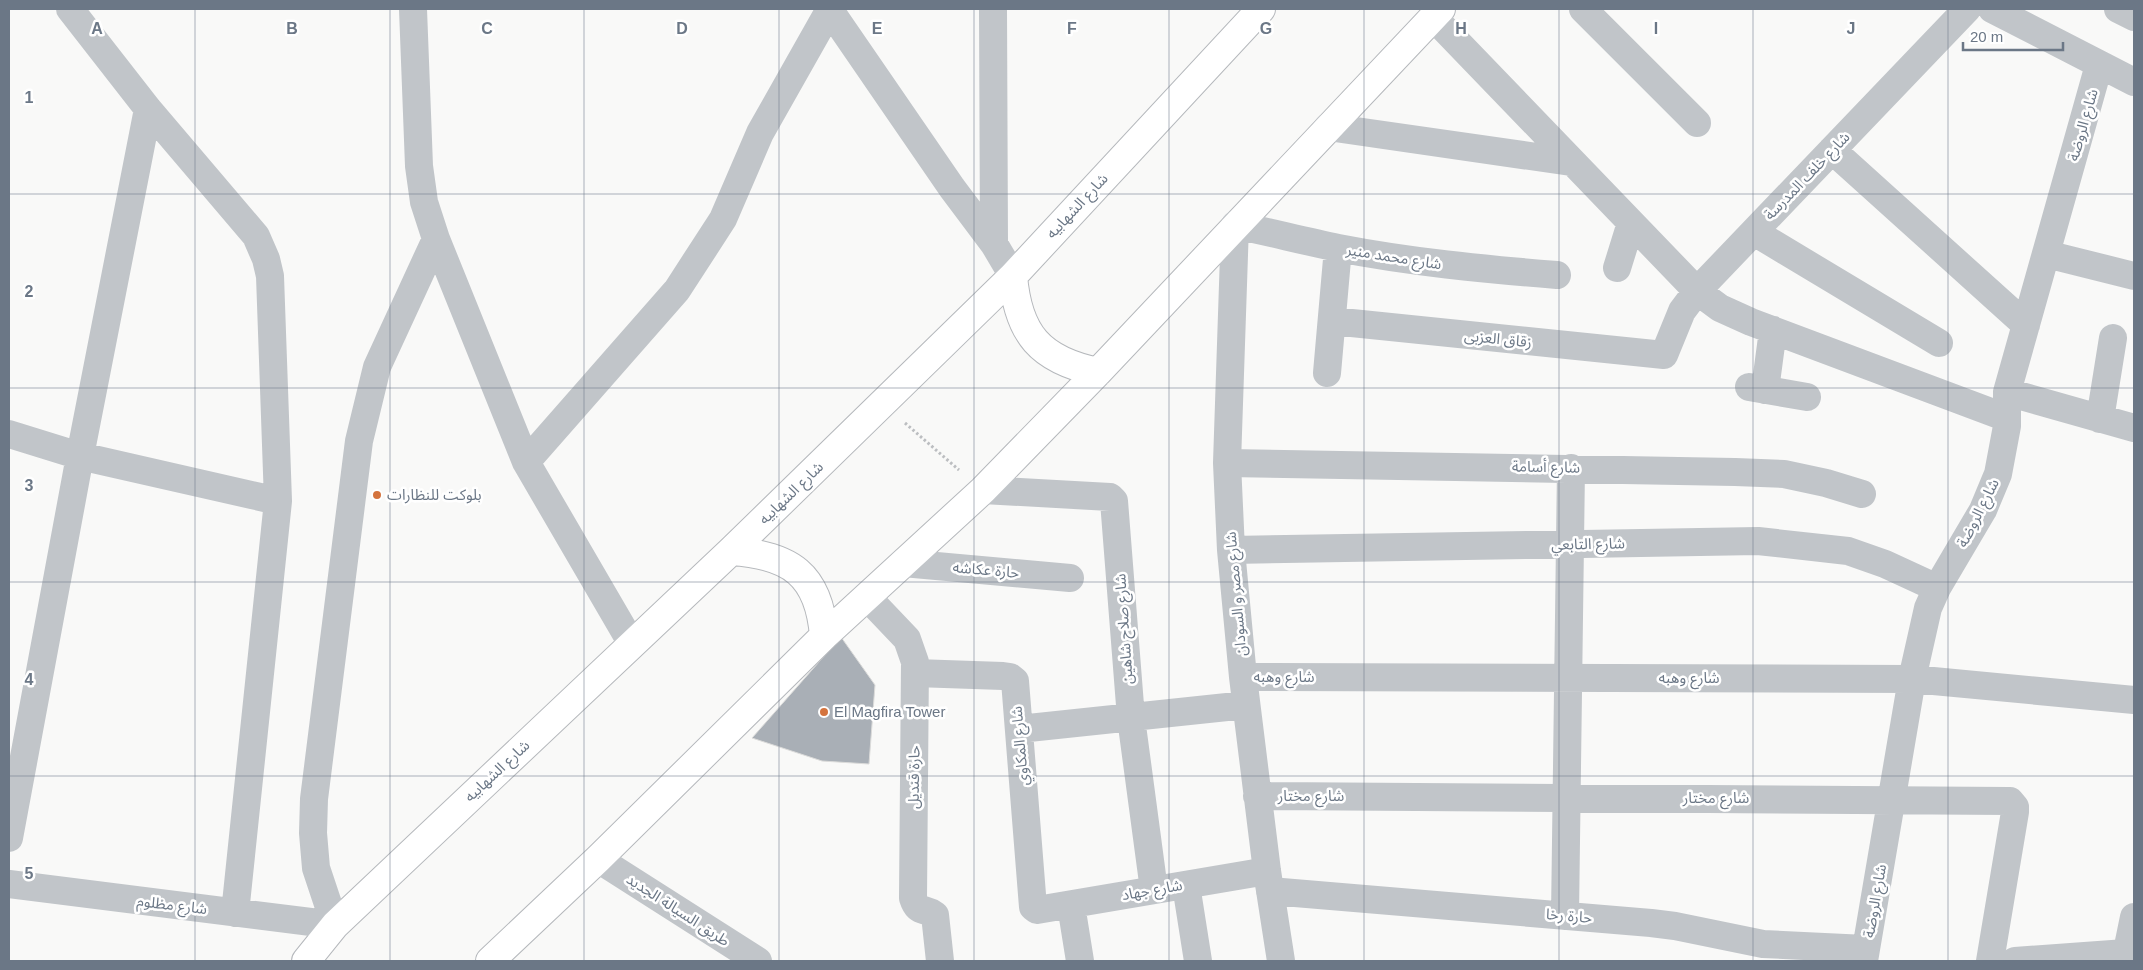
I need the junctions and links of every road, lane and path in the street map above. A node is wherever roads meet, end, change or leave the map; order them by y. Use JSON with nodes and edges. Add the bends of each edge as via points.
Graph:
{"nodes":[{"id":1,"x":70,"y":9,"type":"edge"},
{"id":2,"x":993,"y":9,"type":"edge"},
{"id":3,"x":1261,"y":9,"type":"edge"},
{"id":4,"x":1583,"y":9,"type":"edge"},
{"id":5,"x":1967,"y":9,"type":"edge"},
{"id":6,"x":1992,"y":9,"type":"edge"},
{"id":7,"x":2118,"y":9,"type":"edge"},
{"id":8,"x":829,"y":10,"type":"edge"},
{"id":9,"x":415,"y":11,"type":"edge"},
{"id":10,"x":1437,"y":13,"type":"edge"},
{"id":11,"x":2134,"y":17,"type":"edge"},
{"id":12,"x":2099,"y":66,"type":"junction"},
{"id":13,"x":2134,"y":82,"type":"edge"},
{"id":14,"x":148,"y":109,"type":"junction"},
{"id":15,"x":1696,"y":123,"type":"dead end"},
{"id":16,"x":1328,"y":127,"type":"junction"},
{"id":17,"x":1832,"y":150,"type":"junction"},
{"id":18,"x":1571,"y":162,"type":"junction"},
{"id":19,"x":1630,"y":223,"type":"junction"},
{"id":20,"x":1234,"y":225,"type":"junction"},
{"id":21,"x":1754,"y":232,"type":"junction"},
{"id":22,"x":436,"y":239,"type":"junction"},
{"id":23,"x":994,"y":244,"type":"junction"},
{"id":24,"x":1338,"y":248,"type":"junction"},
{"id":25,"x":2046,"y":254,"type":"junction"},
{"id":26,"x":1617,"y":268,"type":"dead end"},
{"id":27,"x":1556,"y":275,"type":"dead end"},
{"id":28,"x":1013,"y":276,"type":"junction"},
{"id":29,"x":2134,"y":276,"type":"edge"},
{"id":30,"x":1697,"y":292,"type":"junction"},
{"id":31,"x":1332,"y":321,"type":"junction"},
{"id":32,"x":2026,"y":325,"type":"junction"},
{"id":33,"x":1773,"y":330,"type":"junction"},
{"id":34,"x":2113,"y":338,"type":"dead end"},
{"id":35,"x":1939,"y":343,"type":"dead end"},
{"id":36,"x":1664,"y":355,"type":"joint"},
{"id":37,"x":1098,"y":372,"type":"junction"},
{"id":38,"x":1326,"y":373,"type":"dead end"},
{"id":39,"x":1807,"y":397,"type":"dead end"},
{"id":40,"x":882,"y":403,"type":"junction"},
{"id":41,"x":2007,"y":405,"type":"junction"},
{"id":42,"x":2100,"y":419,"type":"junction"},
{"id":43,"x":2134,"y":428,"type":"edge"},
{"id":44,"x":9,"y":434,"type":"edge"},
{"id":45,"x":80,"y":456,"type":"junction"},
{"id":46,"x":526,"y":462,"type":"junction"},
{"id":47,"x":1227,"y":463,"type":"junction"},
{"id":48,"x":1571,"y":468,"type":"junction"},
{"id":49,"x":982,"y":490,"type":"junction"},
{"id":50,"x":1862,"y":494,"type":"dead end"},
{"id":51,"x":278,"y":501,"type":"junction"},
{"id":52,"x":1570,"y":545,"type":"junction"},
{"id":53,"x":1231,"y":550,"type":"junction"},
{"id":54,"x":731,"y":551,"type":"junction"},
{"id":55,"x":903,"y":563,"type":"junction"},
{"id":56,"x":1070,"y":578,"type":"dead end"},
{"id":57,"x":1937,"y":588,"type":"junction"},
{"id":58,"x":867,"y":597,"type":"junction"},
{"id":59,"x":824,"y":636,"type":"junction"},
{"id":60,"x":632,"y":644,"type":"junction"},
{"id":61,"x":915,"y":673,"type":"junction"},
{"id":62,"x":1243,"y":676,"type":"junction"},
{"id":63,"x":1568,"y":678,"type":"junction"},
{"id":64,"x":1912,"y":679,"type":"junction"},
{"id":65,"x":2134,"y":700,"type":"edge"},
{"id":66,"x":1246,"y":706,"type":"junction"},
{"id":67,"x":1131,"y":718,"type":"junction"},
{"id":68,"x":1019,"y":730,"type":"junction"},
{"id":69,"x":1257,"y":796,"type":"junction"},
{"id":70,"x":1566,"y":797,"type":"junction"},
{"id":71,"x":1892,"y":799,"type":"junction"},
{"id":72,"x":9,"y":838,"type":"edge"},
{"id":73,"x":598,"y":859,"type":"junction"},
{"id":74,"x":1268,"y":881,"type":"junction"},
{"id":75,"x":9,"y":884,"type":"edge"},
{"id":76,"x":1186,"y":885,"type":"junction"},
{"id":77,"x":1154,"y":890,"type":"junction"},
{"id":78,"x":1071,"y":905,"type":"junction"},
{"id":79,"x":1037,"y":910,"type":"joint"},
{"id":80,"x":235,"y":913,"type":"junction"},
{"id":81,"x":1565,"y":916,"type":"junction"},
{"id":82,"x":2134,"y":917,"type":"edge"},
{"id":83,"x":336,"y":925,"type":"junction"},
{"id":84,"x":1865,"y":955,"type":"edge"},
{"id":85,"x":2126,"y":957,"type":"edge"},
{"id":86,"x":306,"y":961,"type":"edge"},
{"id":87,"x":490,"y":961,"type":"edge"},
{"id":88,"x":758,"y":961,"type":"edge"},
{"id":89,"x":940,"y":961,"type":"edge"},
{"id":90,"x":1080,"y":961,"type":"edge"},
{"id":91,"x":1198,"y":961,"type":"edge"},
{"id":92,"x":1281,"y":961,"type":"edge"},
{"id":93,"x":1990,"y":961,"type":"edge"},
{"id":94,"x":2015,"y":961,"type":"edge"}],
"edges":[{"from":1,"to":14,"type":"street"},
{"from":2,"to":23,"type":"street"},
{"from":3,"to":28,"type":"highway","name":"شارع الشهابيه"},
{"from":4,"to":15,"type":"street"},
{"from":5,"to":17,"type":"street","name":"شارع خلف المدرسة"},
{"from":6,"to":12,"type":"street"},
{"from":7,"to":11,"type":"street"},
{"from":8,"to":23,"type":"street"},
{"from":8,"to":46,"type":"street","via":[[760,133],[723,219],[677,290]]},
{"from":9,"to":22,"type":"street","via":[[418,166],[424,202]]},
{"from":10,"to":16,"type":"highway"},
{"from":10,"to":18,"type":"street"},
{"from":12,"to":13,"type":"street"},
{"from":12,"to":25,"type":"street","name":"شارع الروضة"},
{"from":14,"to":45,"type":"street"},
{"from":14,"to":51,"type":"street","via":[[256,236],[266,259],[272,294]]},
{"from":16,"to":18,"type":"street"},
{"from":16,"to":20,"type":"highway"},
{"from":17,"to":21,"type":"street","name":"شارع خلف المدرسة"},
{"from":17,"to":32,"type":"street"},
{"from":18,"to":19,"type":"street"},
{"from":19,"to":26,"type":"street"},
{"from":19,"to":30,"type":"street"},
{"from":20,"to":24,"type":"street","name":"شارع محمد منير"},
{"from":20,"to":37,"type":"highway"},
{"from":20,"to":47,"type":"street","name":"شارع مصر و السودان"},
{"from":21,"to":30,"type":"street","name":"شارع خلف المدرسة"},
{"from":21,"to":35,"type":"street"},
{"from":22,"to":46,"type":"street"},
{"from":22,"to":83,"type":"street","via":[[377,367],[359,441],[314,799],[316,868]]},
{"from":23,"to":28,"type":"street"},
{"from":24,"to":27,"type":"street","name":"شارع محمد منير","via":[[1468,268]]},
{"from":24,"to":31,"type":"street"},
{"from":25,"to":29,"type":"street"},
{"from":25,"to":32,"type":"street","name":"شارع الروضة"},
{"from":28,"to":37,"type":"highway","via":[[1022,322],[1035,341],[1053,357],[1074,367]]},
{"from":28,"to":40,"type":"highway","name":"شارع الشهابيه"},
{"from":30,"to":33,"type":"street","via":[[1720,308]]},
{"from":30,"to":36,"type":"street","name":"شارع خلف المدرسة","via":[[1682,311]]},
{"from":31,"to":36,"type":"street","name":"زقاق العزبى"},
{"from":31,"to":38,"type":"street"},
{"from":32,"to":41,"type":"street","name":"شارع الروضة"},
{"from":33,"to":39,"type":"street","via":[[1757,388]]},
{"from":33,"to":41,"type":"street"},
{"from":34,"to":42,"type":"street"},
{"from":37,"to":49,"type":"highway"},
{"from":40,"to":49,"type":"path"},
{"from":40,"to":54,"type":"highway","name":"شارع الشهابيه"},
{"from":41,"to":42,"type":"street"},
{"from":41,"to":57,"type":"street","name":"شارع الروضة","via":[[2005,446],[1998,474],[1983,510]]},
{"from":42,"to":43,"type":"street"},
{"from":44,"to":45,"type":"street"},
{"from":45,"to":51,"type":"street"},
{"from":45,"to":72,"type":"street"},
{"from":46,"to":60,"type":"street"},
{"from":47,"to":48,"type":"street","name":"شارع أسامة"},
{"from":47,"to":53,"type":"street","name":"شارع مصر و السودان"},
{"from":48,"to":50,"type":"street","name":"شارع أسامة","via":[[1784,474]]},
{"from":48,"to":52,"type":"street"},
{"from":49,"to":55,"type":"highway"},
{"from":49,"to":67,"type":"street","name":"شارع صلاح شاهين","via":[[1110,497],[1114,501]]},
{"from":51,"to":80,"type":"street"},
{"from":52,"to":53,"type":"street","name":"شارع التابعي"},
{"from":52,"to":57,"type":"street","name":"شارع التابعي","via":[[1758,542],[1823,548],[1848,551]]},
{"from":52,"to":63,"type":"street"},
{"from":53,"to":62,"type":"street","name":"شارع مصر و السودان"},
{"from":54,"to":59,"type":"highway","via":[[780,559],[799,573],[814,591],[822,613]]},
{"from":54,"to":60,"type":"highway","name":"شارع الشهابيه"},
{"from":55,"to":56,"type":"street","name":"حارة عكاشه"},
{"from":55,"to":58,"type":"highway"},
{"from":57,"to":64,"type":"street","name":"شارع الروضة","via":[[1928,608]]},
{"from":58,"to":59,"type":"highway"},
{"from":58,"to":61,"type":"street","name":"حارة قنديل","via":[[907,639],[916,662]]},
{"from":59,"to":73,"type":"highway"},
{"from":60,"to":83,"type":"highway","name":"شارع الشهابيه"},
{"from":61,"to":68,"type":"street","name":"شارع المكاوي","via":[[1010,677],[1015,681]]},
{"from":61,"to":89,"type":"street","name":"حارة قنديل","via":[[913,898],[921,911],[935,915]]},
{"from":62,"to":63,"type":"street","name":"شارع وهبه"},
{"from":62,"to":66,"type":"street","name":"شارع مصر و السودان"},
{"from":63,"to":64,"type":"street","name":"شارع وهبه"},
{"from":63,"to":70,"type":"street"},
{"from":64,"to":65,"type":"street","name":"شارع وهبه"},
{"from":64,"to":71,"type":"street","name":"شارع الروضة"},
{"from":66,"to":67,"type":"street"},
{"from":66,"to":69,"type":"street","name":"شارع مصر و السودان"},
{"from":67,"to":68,"type":"street"},
{"from":67,"to":77,"type":"street","name":"شارع صلاح شاهين"},
{"from":68,"to":79,"type":"street","name":"شارع المكاوي","via":[[1033,907]]},
{"from":69,"to":70,"type":"street","name":"شارع مختار"},
{"from":69,"to":74,"type":"street","name":"شارع مصر و السودان"},
{"from":70,"to":71,"type":"street","name":"شارع مختار"},
{"from":70,"to":81,"type":"street"},
{"from":71,"to":84,"type":"street","name":"شارع الروضة"},
{"from":71,"to":93,"type":"street","name":"شارع مختار","via":[[2005,800],[2013,804],[2015,812]]},
{"from":73,"to":87,"type":"highway"},
{"from":73,"to":88,"type":"street","name":"طريق السيالة الجديد"},
{"from":74,"to":76,"type":"street","name":"شارع جهاد"},
{"from":74,"to":81,"type":"street","name":"حارة رخا"},
{"from":74,"to":92,"type":"street","name":"شارع مصر و السودان"},
{"from":75,"to":80,"type":"street","name":"شارع مظلوم"},
{"from":76,"to":77,"type":"street","name":"شارع جهاد"},
{"from":76,"to":91,"type":"street"},
{"from":77,"to":78,"type":"street","name":"شارع جهاد"},
{"from":78,"to":79,"type":"street","name":"شارع جهاد"},
{"from":78,"to":90,"type":"street"},
{"from":80,"to":83,"type":"street","name":"شارع مظلوم"},
{"from":81,"to":84,"type":"street","name":"حارة رخا","via":[[1676,926],[1763,944]]},
{"from":82,"to":85,"type":"street"},
{"from":83,"to":86,"type":"highway","name":"شارع الشهابيه"},
{"from":85,"to":94,"type":"street"}]}
